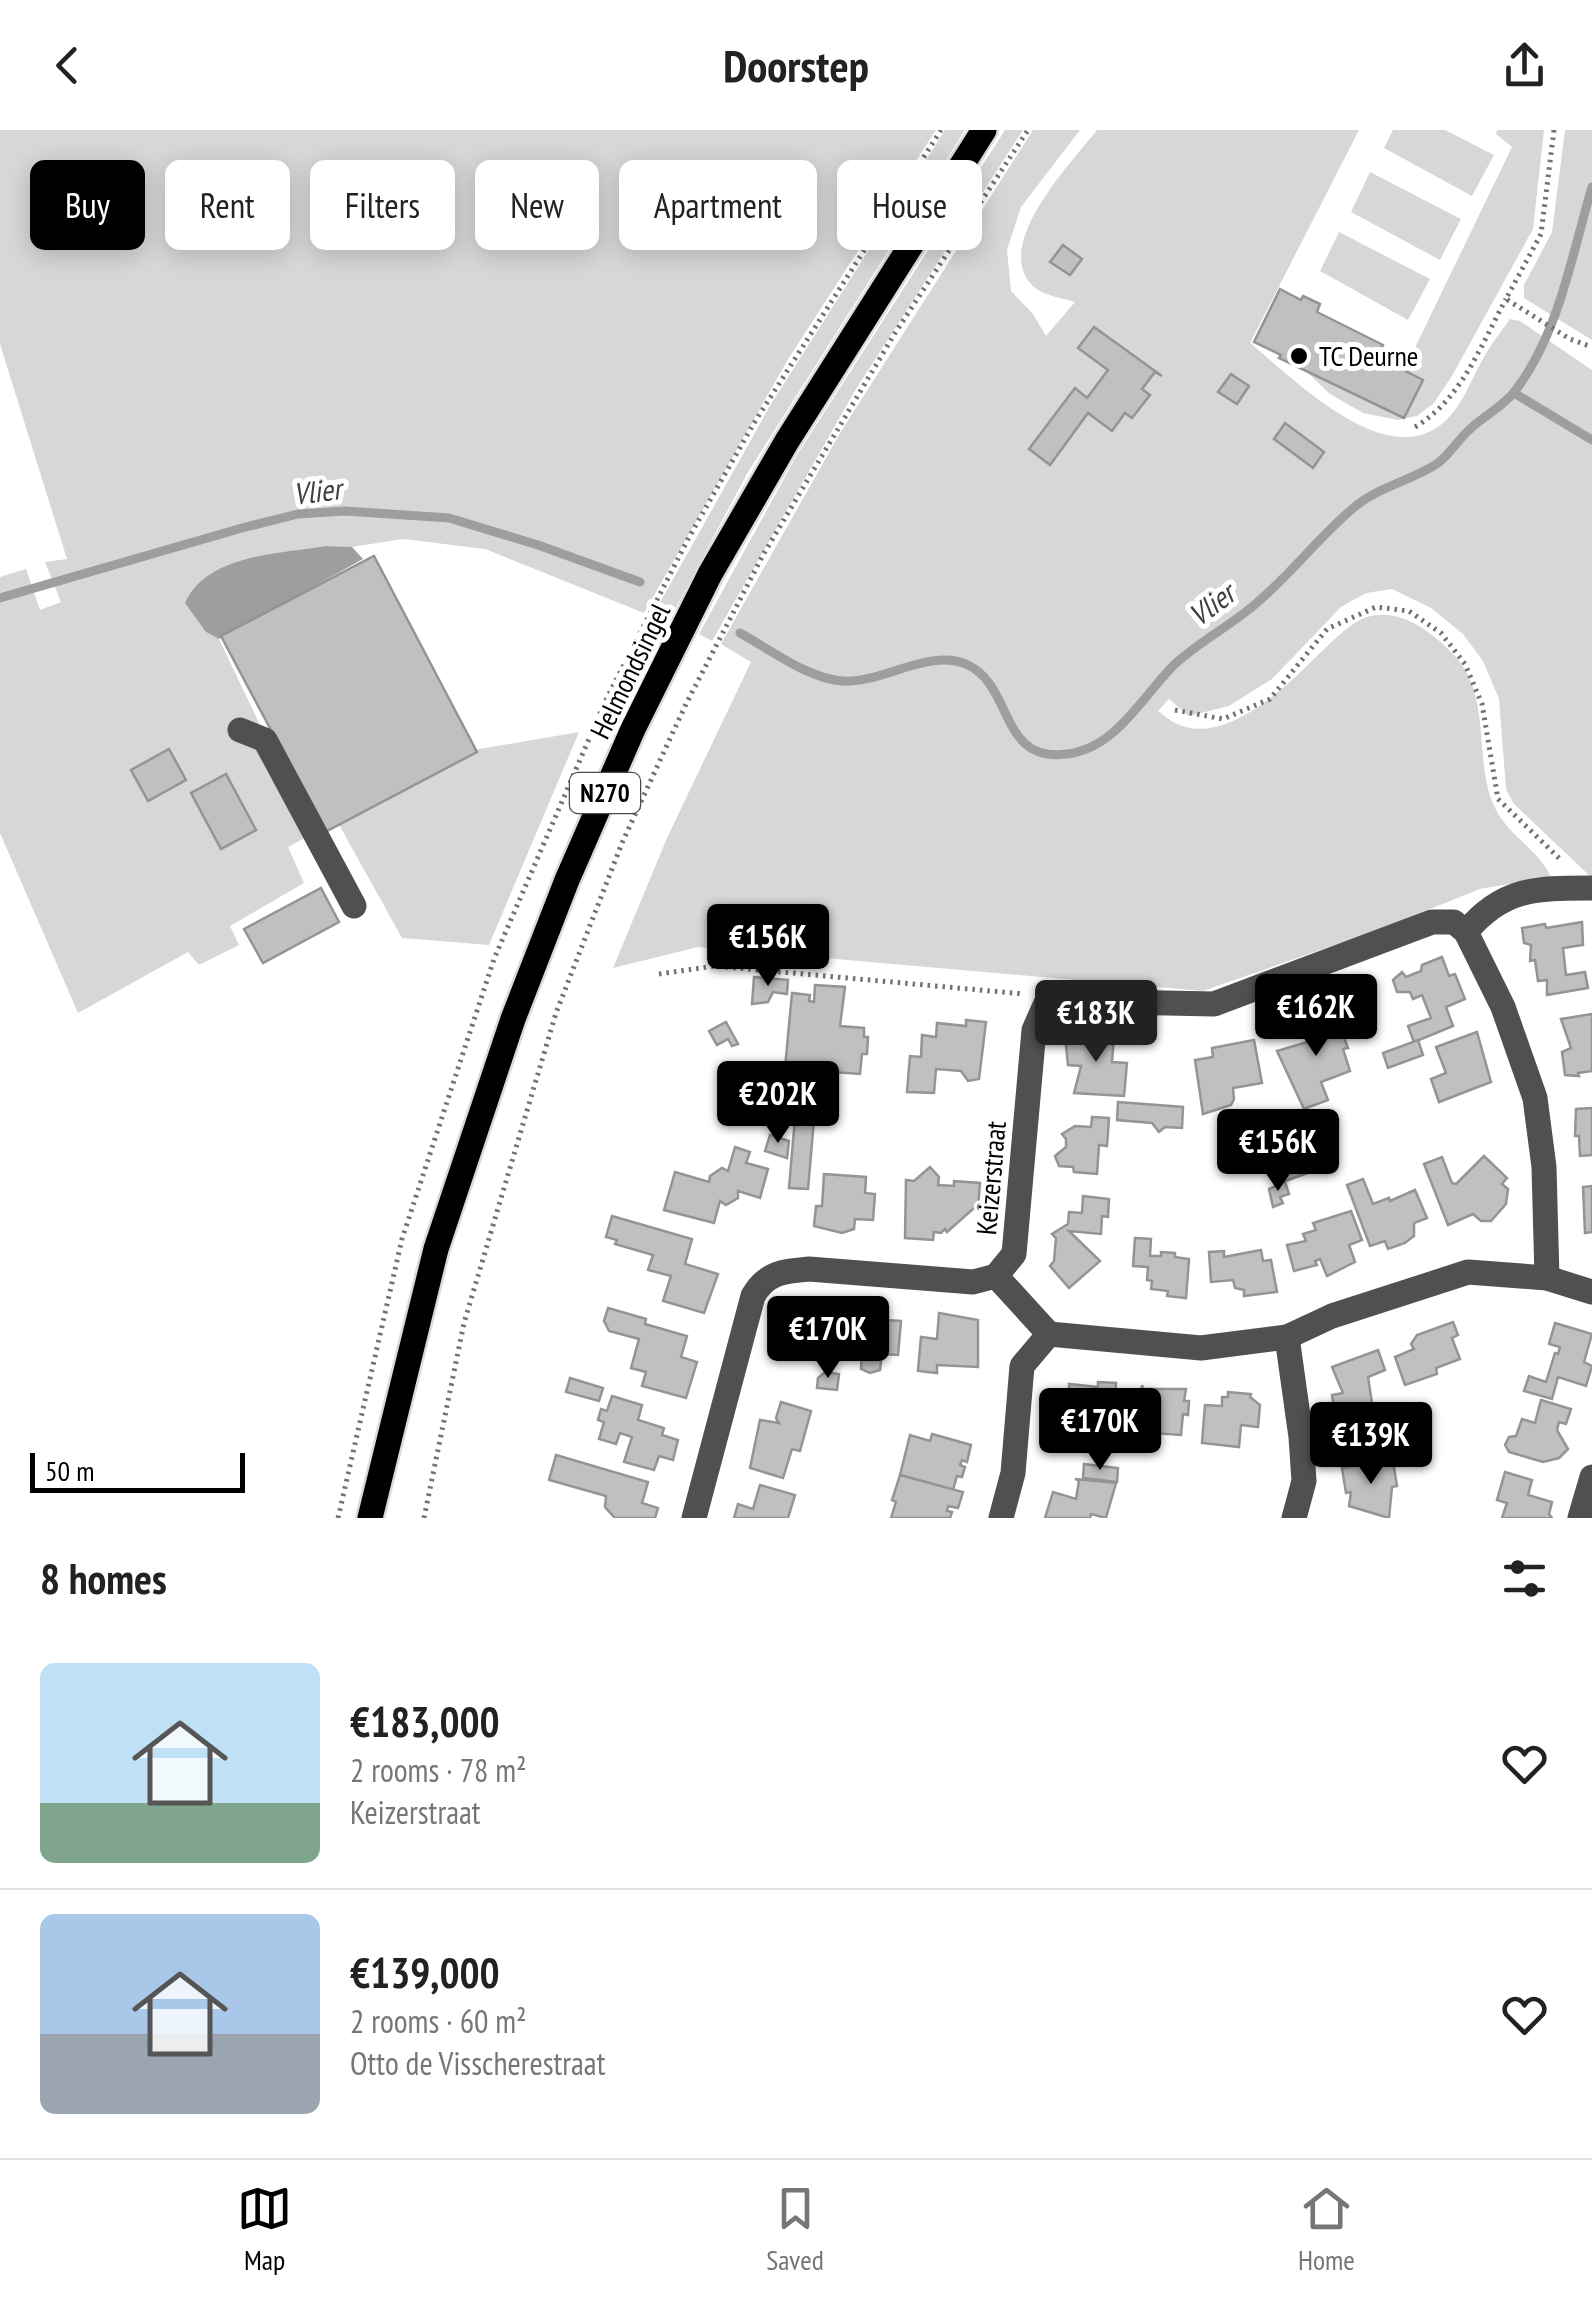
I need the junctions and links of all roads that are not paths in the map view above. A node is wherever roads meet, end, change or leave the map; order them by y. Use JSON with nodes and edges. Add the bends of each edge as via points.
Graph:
{"nodes":[{"id":1,"x":984,"y":130,"type":"edge"},
{"id":2,"x":240,"y":730,"type":"dead end"},
{"id":3,"x":1586,"y":888,"type":"edge"},
{"id":4,"x":354,"y":906,"type":"dead end"},
{"id":5,"x":1466,"y":932,"type":"junction"},
{"id":6,"x":996,"y":1276,"type":"junction"},
{"id":7,"x":1547,"y":1278,"type":"junction"},
{"id":8,"x":1592,"y":1292,"type":"edge"},
{"id":9,"x":1049,"y":1334,"type":"junction"},
{"id":10,"x":1288,"y":1337,"type":"junction"},
{"id":11,"x":1592,"y":1477,"type":"edge"},
{"id":12,"x":370,"y":1518,"type":"edge"},
{"id":13,"x":694,"y":1518,"type":"edge"},
{"id":14,"x":1001,"y":1518,"type":"edge"},
{"id":15,"x":1294,"y":1518,"type":"edge"},
{"id":16,"x":1580,"y":1518,"type":"edge"}],
"edges":[{"from":1,"to":12,"type":"main road","name":"Helmondsingel","number":"N270","via":[[710,574],[626,746],[513,1019],[436,1248]]},
{"from":2,"to":4,"type":"street","via":[[265,740]]},
{"from":3,"to":5,"type":"street","via":[[1530,890],[1486,908]]},
{"from":5,"to":6,"type":"street","name":"Keizerstraat","via":[[1454,922],[1432,922],[1214,1004],[1062,995],[1046,1003],[1034,1030],[1014,1254]]},
{"from":5,"to":7,"type":"street","via":[[1503,1007],[1535,1098]]},
{"from":6,"to":9,"type":"street","name":"Keizerstraat"},
{"from":6,"to":13,"type":"street","via":[[972,1282],[808,1269],[762,1281]]},
{"from":7,"to":8,"type":"street"},
{"from":7,"to":10,"type":"street","via":[[1468,1272]]},
{"from":9,"to":10,"type":"street","via":[[1201,1348]]},
{"from":9,"to":14,"type":"street","via":[[1022,1366],[1013,1473]]},
{"from":10,"to":15,"type":"street","via":[[1304,1481]]},
{"from":11,"to":16,"type":"street"}]}
